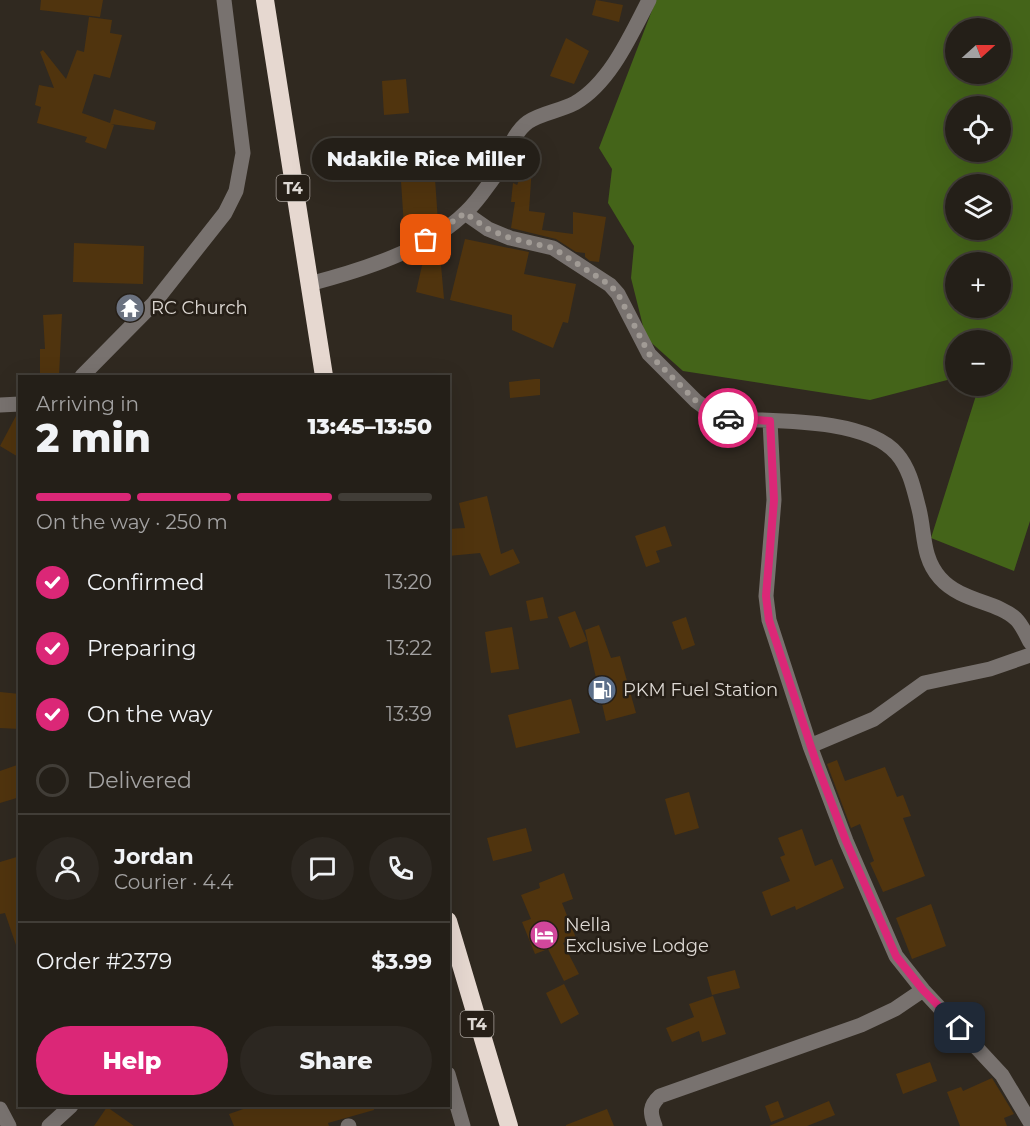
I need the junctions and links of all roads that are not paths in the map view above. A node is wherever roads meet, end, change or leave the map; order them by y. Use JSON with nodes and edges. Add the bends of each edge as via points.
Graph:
{"nodes":[{"id":1,"x":224,"y":0,"type":"edge"},
{"id":2,"x":265,"y":0,"type":"edge"},
{"id":3,"x":649,"y":0,"type":"edge"},
{"id":4,"x":465,"y":213,"type":"junction"},
{"id":5,"x":309,"y":285,"type":"junction"},
{"id":6,"x":83,"y":375,"type":"edge"},
{"id":7,"x":324,"y":375,"type":"edge"},
{"id":8,"x":18,"y":404,"type":"edge"},
{"id":9,"x":0,"y":405,"type":"edge"},
{"id":10,"x":770,"y":421,"type":"junction"},
{"id":11,"x":1030,"y":642,"type":"edge"},
{"id":12,"x":1030,"y":655,"type":"edge"},
{"id":13,"x":810,"y":746,"type":"junction"},
{"id":14,"x":450,"y":928,"type":"edge"},
{"id":15,"x":923,"y":990,"type":"junction"},
{"id":16,"x":450,"y":1081,"type":"edge"},
{"id":17,"x":70,"y":1107,"type":"edge"},
{"id":18,"x":0,"y":1108,"type":"edge"},
{"id":19,"x":1030,"y":1122,"type":"edge"},
{"id":20,"x":9,"y":1126,"type":"edge"},
{"id":21,"x":49,"y":1126,"type":"edge"},
{"id":22,"x":463,"y":1126,"type":"edge"},
{"id":23,"x":509,"y":1126,"type":"edge"},
{"id":24,"x":656,"y":1126,"type":"edge"}],
"edges":[{"from":1,"to":6,"type":"street","via":[[243,153],[236,191],[225,213],[154,303]]},
{"from":2,"to":5,"type":"highway","number":"T4"},
{"from":3,"to":4,"type":"street","via":[[603,76],[575,103],[528,122],[495,177]]},
{"from":4,"to":5,"type":"street","via":[[389,259]]},
{"from":4,"to":10,"type":"street","via":[[510,238],[553,248],[610,285],[649,354],[715,415]]},
{"from":5,"to":7,"type":"highway","number":"T4"},
{"from":8,"to":9,"type":"street"},
{"from":10,"to":11,"type":"street","via":[[834,425],[877,438],[897,453],[914,489],[925,550],[935,572],[965,596],[1008,613]]},
{"from":10,"to":13,"type":"street","via":[[774,500],[766,596],[769,620]]},
{"from":12,"to":13,"type":"street","via":[[990,669],[924,683],[879,716]]},
{"from":13,"to":15,"type":"street","via":[[896,956]]},
{"from":14,"to":23,"type":"highway","number":"T4"},
{"from":15,"to":19,"type":"street","via":[[1002,1075]]},
{"from":15,"to":24,"type":"street","via":[[861,1025],[660,1096],[652,1103]]},
{"from":16,"to":22,"type":"street"},
{"from":17,"to":21,"type":"street"},
{"from":18,"to":20,"type":"street"}]}
